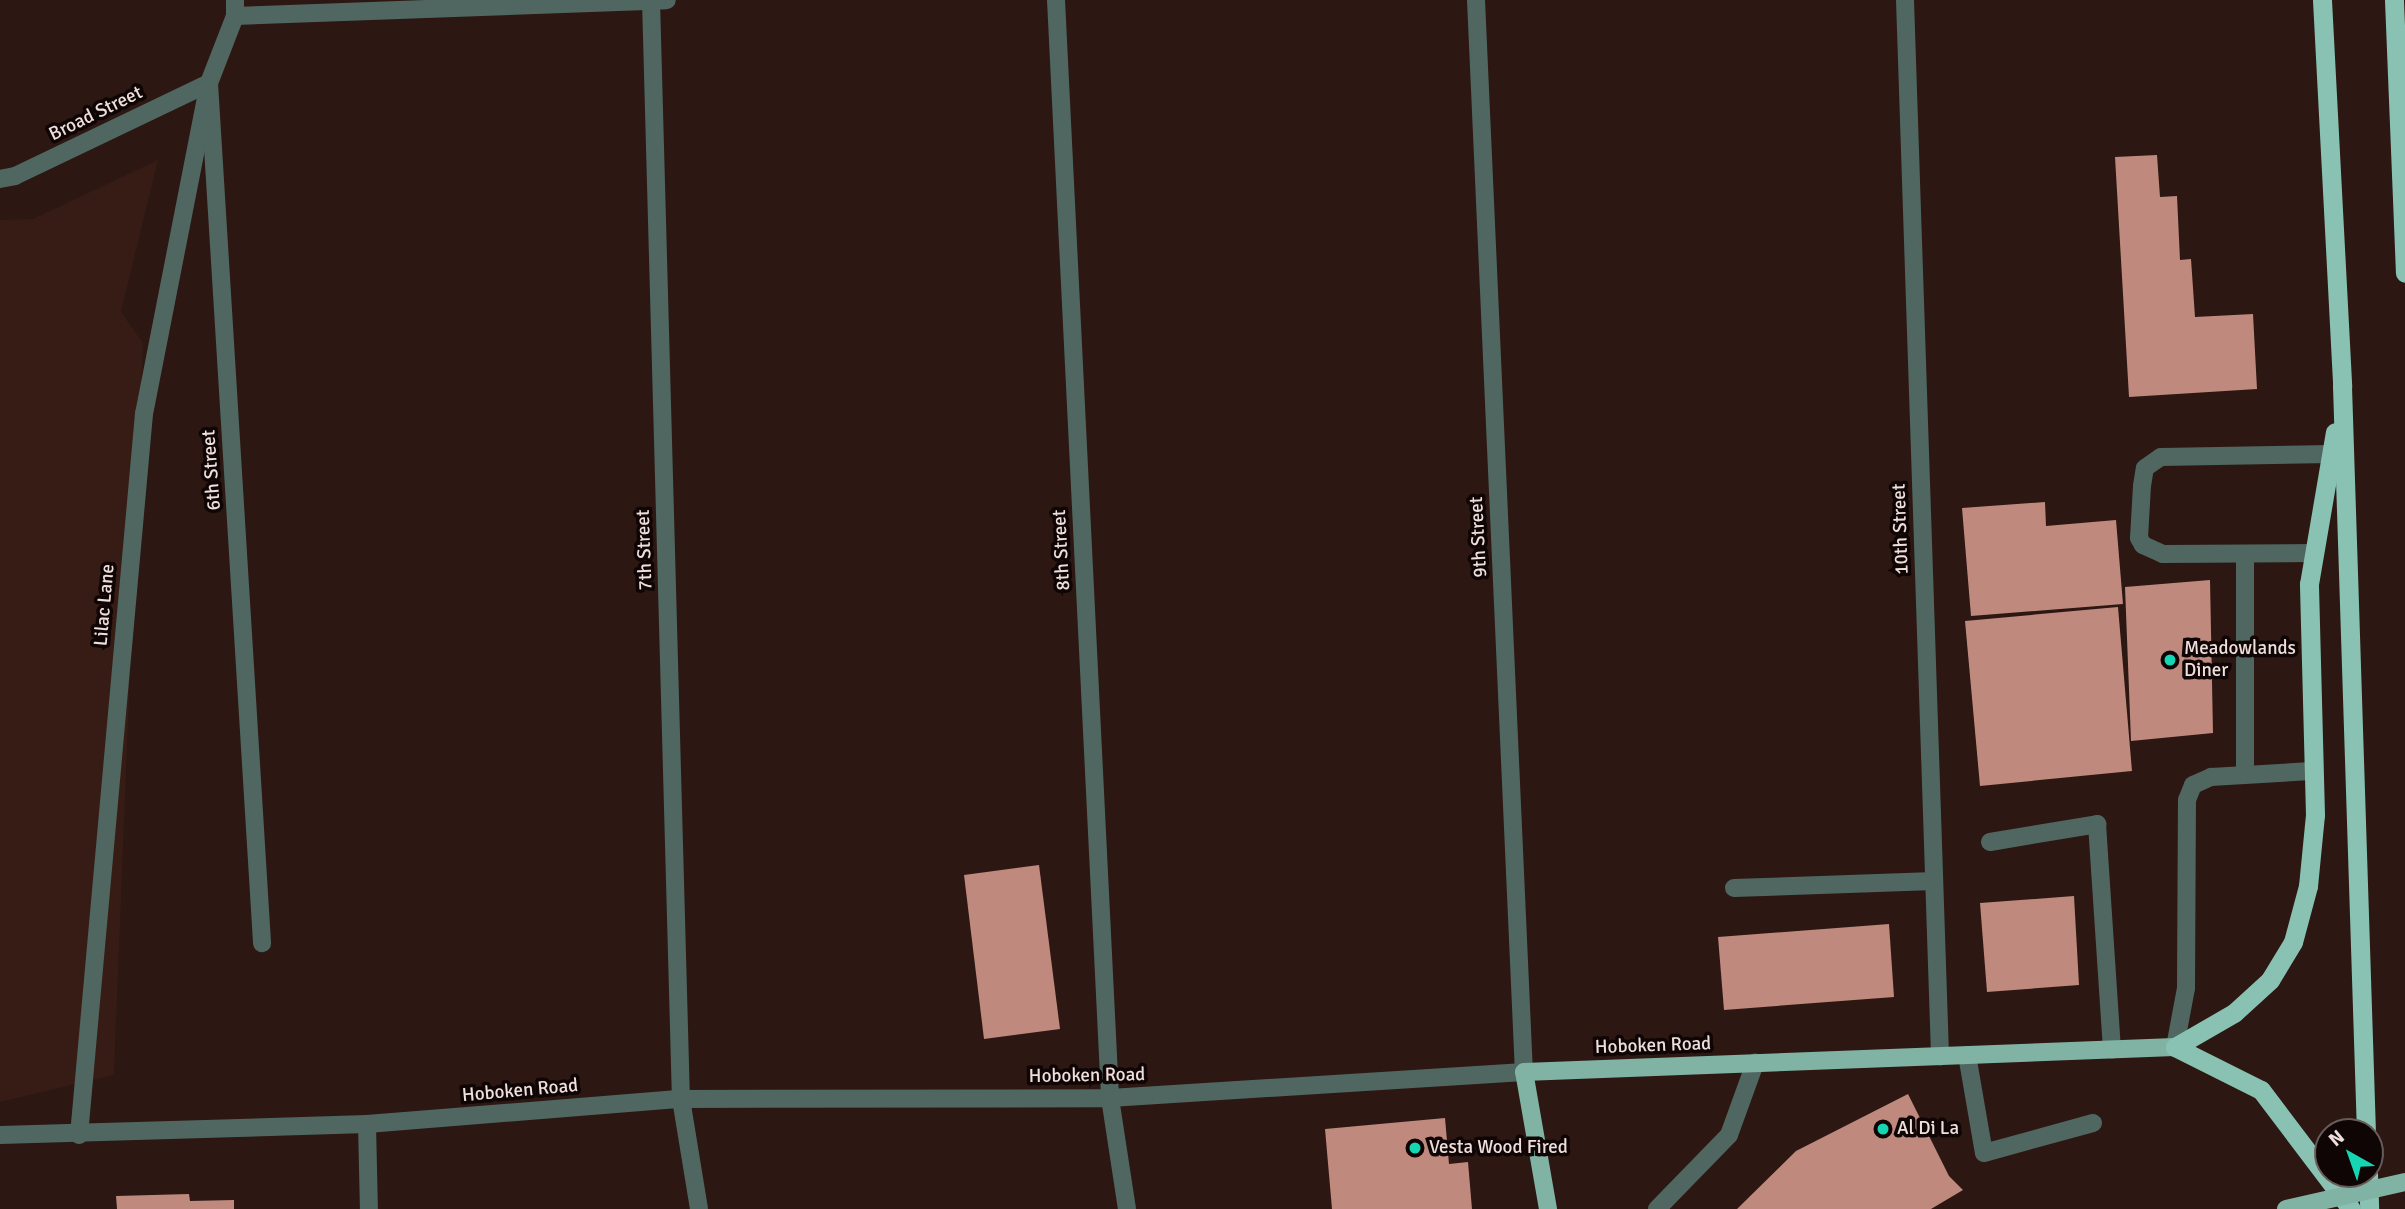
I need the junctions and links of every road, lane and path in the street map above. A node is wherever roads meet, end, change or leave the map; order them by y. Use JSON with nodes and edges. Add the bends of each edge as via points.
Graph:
{"nodes":[{"id":1,"x":656,"y":0,"type":"edge"},
{"id":2,"x":1056,"y":0,"type":"edge"},
{"id":3,"x":1476,"y":0,"type":"edge"},
{"id":4,"x":1905,"y":0,"type":"edge"},
{"id":5,"x":2322,"y":0,"type":"edge"},
{"id":6,"x":2394,"y":0,"type":"edge"},
{"id":7,"x":235,"y":8,"type":"edge"},
{"id":8,"x":209,"y":83,"type":"junction"},
{"id":9,"x":0,"y":178,"type":"edge"},
{"id":10,"x":2405,"y":273,"type":"edge"},
{"id":11,"x":2342,"y":386,"type":"junction"},
{"id":12,"x":2331,"y":454,"type":"junction"},
{"id":13,"x":2314,"y":553,"type":"junction"},
{"id":14,"x":2245,"y":554,"type":"junction"},
{"id":15,"x":2311,"y":771,"type":"junction"},
{"id":16,"x":2245,"y":775,"type":"junction"},
{"id":17,"x":1990,"y":842,"type":"dead end"},
{"id":18,"x":1934,"y":881,"type":"junction"},
{"id":19,"x":1734,"y":888,"type":"dead end"},
{"id":20,"x":262,"y":943,"type":"dead end"},
{"id":21,"x":2175,"y":1047,"type":"junction"},
{"id":22,"x":2112,"y":1050,"type":"junction"},
{"id":23,"x":1967,"y":1055,"type":"junction"},
{"id":24,"x":1940,"y":1056,"type":"junction"},
{"id":25,"x":1755,"y":1063,"type":"junction"},
{"id":26,"x":1524,"y":1072,"type":"junction"},
{"id":27,"x":1110,"y":1098,"type":"junction"},
{"id":28,"x":681,"y":1100,"type":"junction"},
{"id":29,"x":2366,"y":1118,"type":"edge"},
{"id":30,"x":2093,"y":1123,"type":"dead end"},
{"id":31,"x":367,"y":1124,"type":"junction"},
{"id":32,"x":0,"y":1135,"type":"edge"},
{"id":33,"x":79,"y":1135,"type":"junction"},
{"id":34,"x":2405,"y":1182,"type":"edge"},
{"id":35,"x":2368,"y":1188,"type":"edge"},
{"id":36,"x":369,"y":1209,"type":"edge"},
{"id":37,"x":699,"y":1209,"type":"edge"},
{"id":38,"x":1127,"y":1209,"type":"edge"},
{"id":39,"x":1548,"y":1209,"type":"edge"},
{"id":40,"x":1657,"y":1209,"type":"edge"},
{"id":41,"x":2286,"y":1209,"type":"edge"},
{"id":42,"x":2351,"y":1209,"type":"edge"},
{"id":43,"x":2369,"y":1209,"type":"edge"}],
"edges":[{"from":1,"to":7,"type":"street"},
{"from":1,"to":28,"type":"street","name":"7th Street"},
{"from":2,"to":27,"type":"street","name":"8th Street"},
{"from":3,"to":26,"type":"street","name":"9th Street"},
{"from":4,"to":18,"type":"street","name":"10th Street"},
{"from":5,"to":11,"type":"highway"},
{"from":6,"to":10,"type":"highway"},
{"from":7,"to":8,"type":"street","name":"6th Street"},
{"from":8,"to":9,"type":"street","name":"Broad Street","via":[[15,177]]},
{"from":8,"to":20,"type":"street","name":"6th Street"},
{"from":8,"to":33,"type":"street","name":"Lilac Lane","via":[[144,414]]},
{"from":11,"to":12,"type":"highway"},
{"from":11,"to":29,"type":"highway"},
{"from":12,"to":13,"type":"highway"},
{"from":12,"to":14,"type":"street","via":[[2161,457],[2145,468],[2138,538],[2143,545],[2163,554]]},
{"from":13,"to":14,"type":"street"},
{"from":13,"to":15,"type":"highway","via":[[2309,584]]},
{"from":14,"to":16,"type":"street"},
{"from":15,"to":16,"type":"street"},
{"from":15,"to":21,"type":"highway","via":[[2315,815],[2308,886],[2293,942],[2270,980],[2234,1013]]},
{"from":16,"to":21,"type":"street","via":[[2211,777],[2193,785],[2187,800],[2186,988]]},
{"from":17,"to":22,"type":"street","via":[[2097,824]]},
{"from":18,"to":19,"type":"street"},
{"from":18,"to":24,"type":"street","name":"10th Street"},
{"from":21,"to":22,"type":"main road","name":"Hoboken Road"},
{"from":21,"to":42,"type":"highway","via":[[2261,1090]]},
{"from":22,"to":23,"type":"main road","name":"Hoboken Road"},
{"from":23,"to":24,"type":"main road","name":"Hoboken Road"},
{"from":23,"to":30,"type":"street","via":[[1984,1153]]},
{"from":24,"to":25,"type":"main road","name":"Hoboken Road"},
{"from":25,"to":26,"type":"main road","name":"Hoboken Road"},
{"from":25,"to":40,"type":"street","via":[[1729,1135]]},
{"from":26,"to":27,"type":"street","name":"Hoboken Road"},
{"from":26,"to":39,"type":"main road"},
{"from":27,"to":28,"type":"street","name":"Hoboken Road"},
{"from":27,"to":38,"type":"street","name":"8th Street"},
{"from":28,"to":31,"type":"street","name":"Hoboken Road"},
{"from":28,"to":37,"type":"street","name":"7th Street"},
{"from":31,"to":33,"type":"street","name":"Hoboken Road"},
{"from":31,"to":36,"type":"street"},
{"from":32,"to":33,"type":"street","name":"Hoboken Road"},
{"from":34,"to":41,"type":"main road","bridge":true},
{"from":35,"to":43,"type":"highway"}]}
